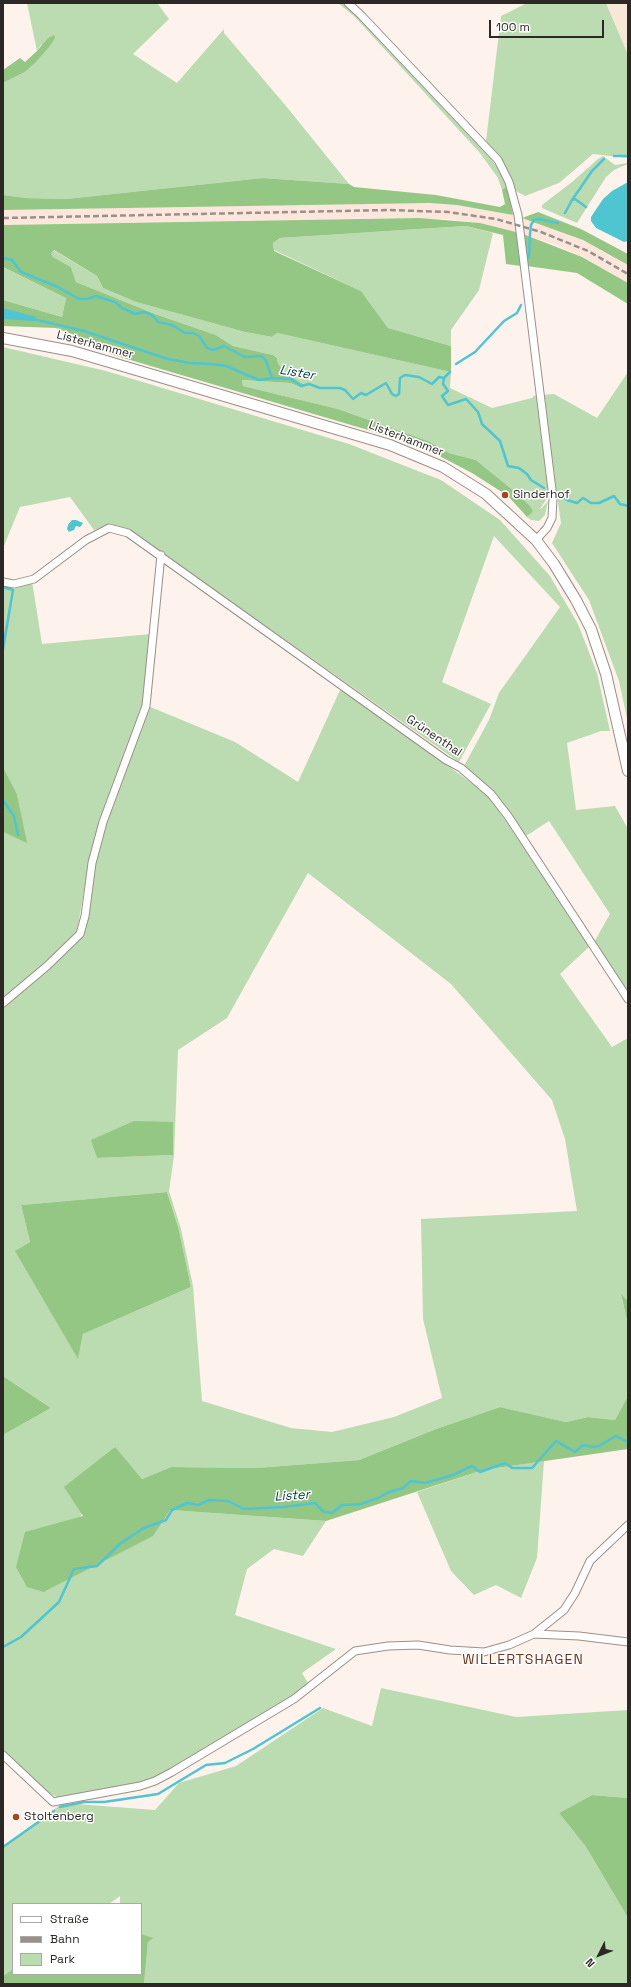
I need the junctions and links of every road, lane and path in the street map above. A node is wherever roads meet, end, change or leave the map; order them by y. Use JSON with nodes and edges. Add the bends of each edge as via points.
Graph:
{"nodes":[{"id":1,"x":348,"y":3,"type":"edge"},
{"id":2,"x":3,"y":338,"type":"edge"},
{"id":3,"x":536,"y":540,"type":"junction"},
{"id":4,"x":161,"y":555,"type":"junction"},
{"id":5,"x":3,"y":582,"type":"edge"},
{"id":6,"x":628,"y":771,"type":"edge"},
{"id":7,"x":628,"y":999,"type":"edge"},
{"id":8,"x":3,"y":1003,"type":"edge"},
{"id":9,"x":628,"y":1525,"type":"edge"},
{"id":10,"x":534,"y":1634,"type":"junction"},
{"id":11,"x":628,"y":1642,"type":"edge"},
{"id":12,"x":3,"y":1755,"type":"edge"}],
"edges":[{"from":1,"to":3,"type":"street","via":[[498,160],[509,182],[518,215],[553,498],[552,518]]},
{"from":2,"to":3,"type":"main road","name":"Listerhammer","via":[[79,353],[390,445],[443,467],[470,483],[498,504]]},
{"from":3,"to":6,"type":"main road","name":"Listerhammer","via":[[565,580],[590,629],[606,674]]},
{"from":4,"to":5,"type":"street","name":"Grünenthal","via":[[128,533],[109,528],[86,540],[34,579],[14,584]]},
{"from":4,"to":7,"type":"street","name":"Grünenthal","via":[[461,768],[491,794]]},
{"from":4,"to":8,"type":"street","via":[[146,706],[103,822],[92,863],[80,934]]},
{"from":9,"to":10,"type":"street","via":[[590,1561],[564,1610]]},
{"from":10,"to":11,"type":"street"},
{"from":10,"to":12,"type":"street","via":[[484,1652],[418,1645],[355,1651],[294,1699],[172,1772],[140,1786],[53,1802]]}]}
